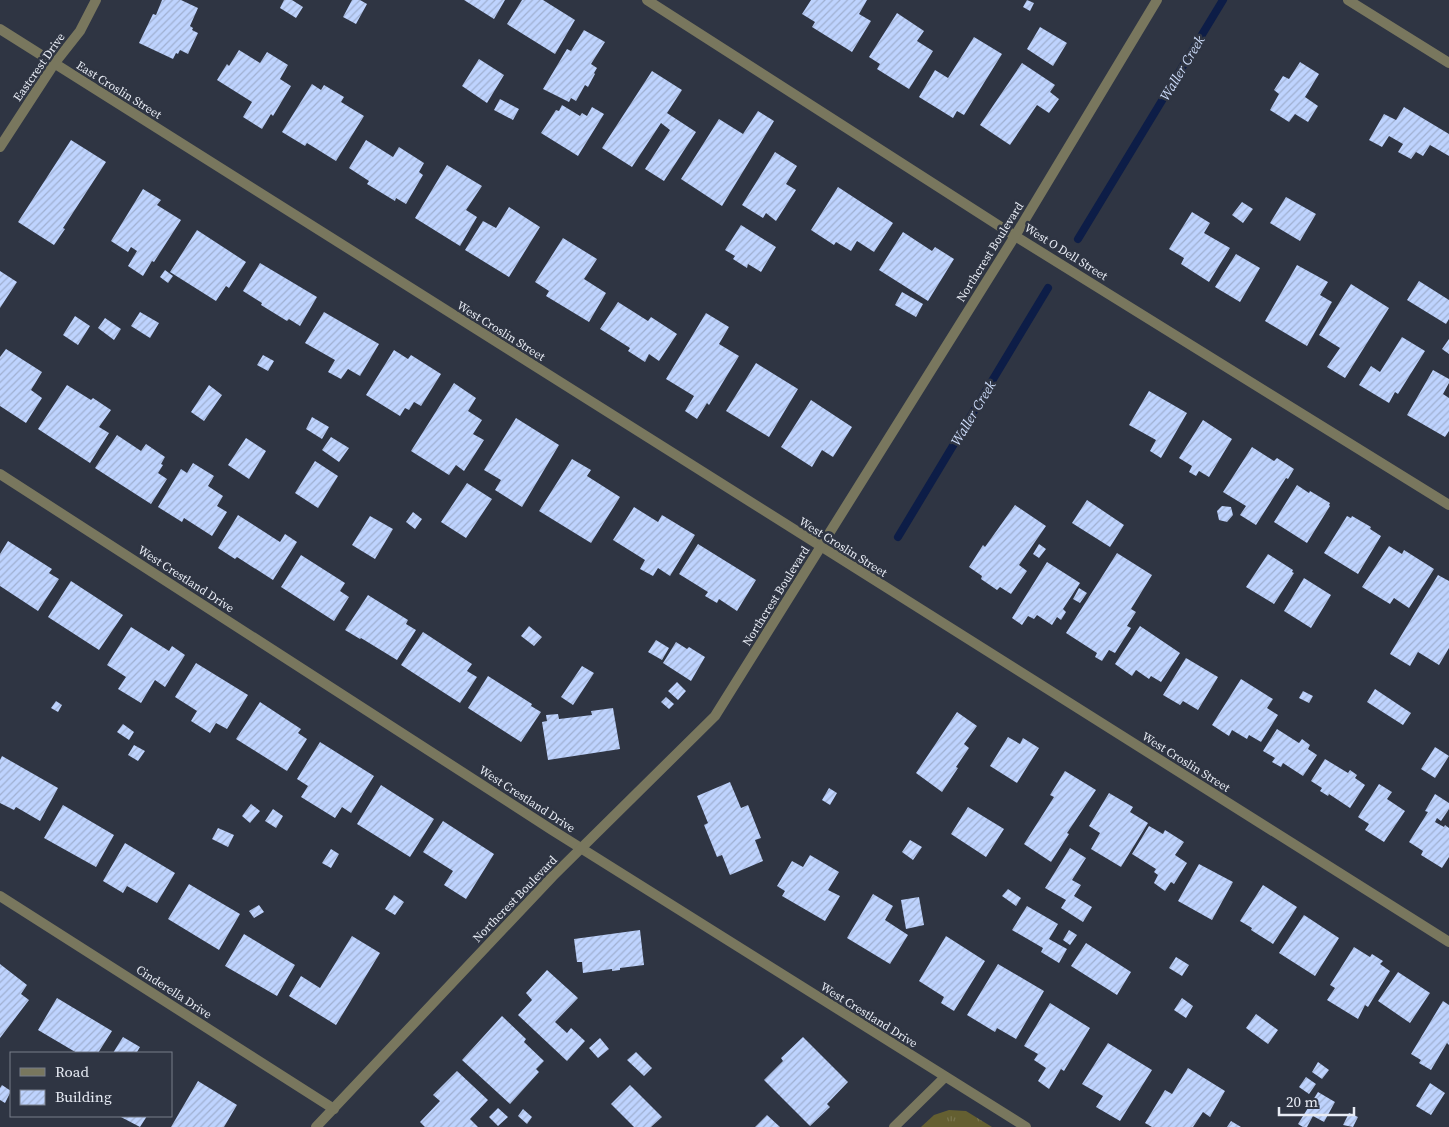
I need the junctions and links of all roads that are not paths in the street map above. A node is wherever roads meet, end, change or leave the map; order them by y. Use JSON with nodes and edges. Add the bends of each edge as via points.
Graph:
{"nodes":[{"id":1,"x":96,"y":0,"type":"edge"},
{"id":2,"x":647,"y":0,"type":"edge"},
{"id":3,"x":1157,"y":0,"type":"edge"},
{"id":4,"x":1348,"y":0,"type":"edge"},
{"id":5,"x":0,"y":30,"type":"edge"},
{"id":6,"x":1449,"y":63,"type":"edge"},
{"id":7,"x":54,"y":64,"type":"junction"},
{"id":8,"x":0,"y":146,"type":"edge"},
{"id":9,"x":225,"y":172,"type":"joint"},
{"id":10,"x":1015,"y":236,"type":"junction"},
{"id":11,"x":0,"y":474,"type":"edge"},
{"id":12,"x":1449,"y":505,"type":"edge"},
{"id":13,"x":821,"y":548,"type":"junction"},
{"id":14,"x":581,"y":849,"type":"junction"},
{"id":15,"x":0,"y":896,"type":"edge"},
{"id":16,"x":1449,"y":942,"type":"edge"},
{"id":17,"x":945,"y":1076,"type":"junction"},
{"id":18,"x":334,"y":1109,"type":"junction"},
{"id":19,"x":316,"y":1127,"type":"edge"},
{"id":20,"x":894,"y":1127,"type":"edge"},
{"id":21,"x":1026,"y":1127,"type":"edge"}],
"edges":[{"from":1,"to":7,"type":"street","name":"Eastcrest Drive","via":[[80,31]]},
{"from":2,"to":10,"type":"street","name":"West O Dell Street"},
{"from":3,"to":10,"type":"street","name":"Northcrest Boulevard"},
{"from":4,"to":6,"type":"street"},
{"from":5,"to":7,"type":"street","name":"East Croslin Street"},
{"from":7,"to":8,"type":"street","name":"Eastcrest Drive"},
{"from":7,"to":9,"type":"street","name":"East Croslin Street"},
{"from":9,"to":13,"type":"street","name":"West Croslin Street"},
{"from":10,"to":12,"type":"street","name":"West O Dell Street"},
{"from":10,"to":13,"type":"street","name":"Northcrest Boulevard"},
{"from":11,"to":14,"type":"street","name":"West Crestland Drive"},
{"from":13,"to":14,"type":"street","name":"Northcrest Boulevard","via":[[715,716]]},
{"from":13,"to":16,"type":"street","name":"West Croslin Street"},
{"from":14,"to":17,"type":"street","name":"West Crestland Drive"},
{"from":14,"to":18,"type":"street","name":"Northcrest Boulevard"},
{"from":15,"to":18,"type":"street","name":"Cinderella Drive"},
{"from":17,"to":20,"type":"street"},
{"from":17,"to":21,"type":"street","name":"West Crestland Drive"},
{"from":18,"to":19,"type":"street","name":"Northcrest Boulevard"}]}
